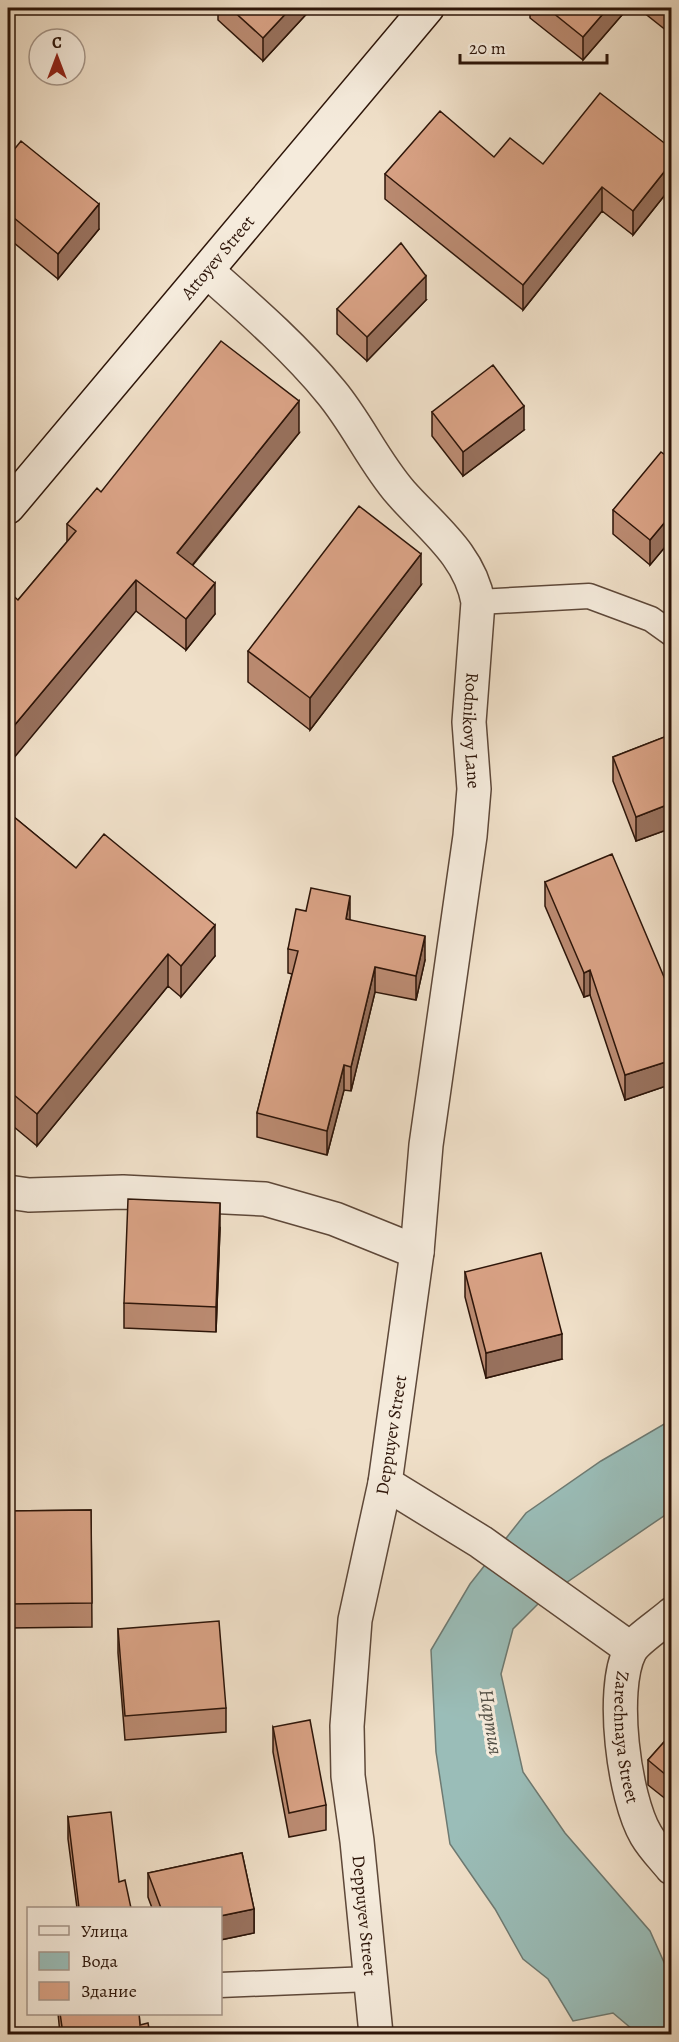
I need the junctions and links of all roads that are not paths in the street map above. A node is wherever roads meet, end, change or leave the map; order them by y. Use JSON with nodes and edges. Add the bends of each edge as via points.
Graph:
{"nodes":[{"id":1,"x":427,"y":8,"type":"edge"},
{"id":2,"x":207,"y":271,"type":"junction"},
{"id":3,"x":8,"y":507,"type":"edge"},
{"id":4,"x":478,"y":602,"type":"junction"},
{"id":5,"x":672,"y":634,"type":"edge"},
{"id":6,"x":8,"y":1192,"type":"edge"},
{"id":7,"x":417,"y":1252,"type":"junction"},
{"id":8,"x":385,"y":1483,"type":"junction"},
{"id":9,"x":672,"y":1614,"type":"edge"},
{"id":10,"x":631,"y":1649,"type":"junction"},
{"id":11,"x":672,"y":1868,"type":"edge"},
{"id":12,"x":370,"y":1979,"type":"junction"},
{"id":13,"x":222,"y":1985,"type":"edge"},
{"id":14,"x":376,"y":2034,"type":"edge"}],
"edges":[{"from":1,"to":2,"type":"street","name":"Attoyev Street"},
{"from":2,"to":3,"type":"street","name":"Attoyev Street"},
{"from":2,"to":4,"type":"street","name":"Rodnikovy Lane","via":[[260,318],[331,392],[400,491],[461,557],[475,582]]},
{"from":4,"to":5,"type":"lane","via":[[589,596],[651,619]]},
{"from":4,"to":7,"type":"street","name":"Rodnikovy Lane","via":[[469,722],[474,789],[470,836],[426,1145]]},
{"from":6,"to":7,"type":"street","via":[[265,1199],[335,1219]]},
{"from":7,"to":8,"type":"street","name":"Deppuyev Street"},
{"from":8,"to":10,"type":"street","via":[[481,1542]]},
{"from":8,"to":12,"type":"street","name":"Deppuyev Street","via":[[355,1620],[347,1725],[348,1776]]},
{"from":9,"to":10,"type":"street","name":"Zarechnaya Street"},
{"from":10,"to":11,"type":"street","name":"Zarechnaya Street","via":[[621,1678],[628,1788],[646,1835]]},
{"from":12,"to":13,"type":"lane"},
{"from":12,"to":14,"type":"street","name":"Deppuyev Street"}]}
